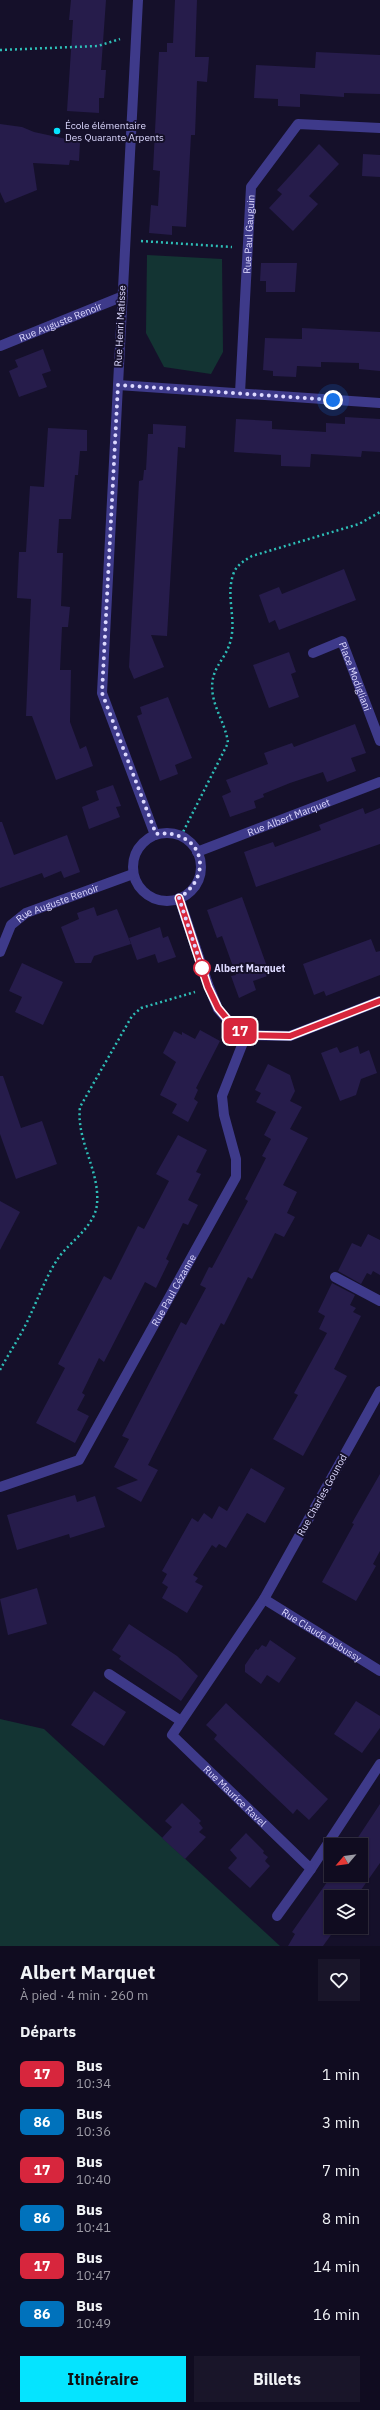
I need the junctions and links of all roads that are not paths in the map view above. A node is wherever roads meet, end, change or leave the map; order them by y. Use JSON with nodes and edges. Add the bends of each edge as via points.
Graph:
{"nodes":[{"id":1,"x":138,"y":0,"type":"edge"},
{"id":2,"x":380,"y":128,"type":"edge"},
{"id":3,"x":122,"y":298,"type":"junction"},
{"id":4,"x":0,"y":346,"type":"edge"},
{"id":5,"x":118,"y":385,"type":"junction"},
{"id":6,"x":240,"y":393,"type":"junction"},
{"id":7,"x":380,"y":403,"type":"edge"},
{"id":8,"x":313,"y":653,"type":"dead end"},
{"id":9,"x":380,"y":741,"type":"edge"},
{"id":10,"x":380,"y":782,"type":"edge"},
{"id":11,"x":156,"y":834,"type":"junction"},
{"id":12,"x":197,"y":852,"type":"junction"},
{"id":13,"x":134,"y":874,"type":"junction"},
{"id":14,"x":179,"y":898,"type":"junction"},
{"id":15,"x":0,"y":952,"type":"edge"},
{"id":16,"x":380,"y":1001,"type":"edge"},
{"id":17,"x":246,"y":1035,"type":"junction"},
{"id":18,"x":335,"y":1277,"type":"dead end"},
{"id":19,"x":380,"y":1301,"type":"edge"},
{"id":20,"x":380,"y":1391,"type":"edge"},
{"id":21,"x":0,"y":1487,"type":"edge"},
{"id":22,"x":264,"y":1599,"type":"junction"},
{"id":23,"x":380,"y":1671,"type":"edge"},
{"id":24,"x":109,"y":1674,"type":"dead end"},
{"id":25,"x":181,"y":1721,"type":"junction"},
{"id":26,"x":380,"y":1764,"type":"edge"},
{"id":27,"x":311,"y":1869,"type":"junction"},
{"id":28,"x":277,"y":1916,"type":"dead end"}],
"edges":[{"from":1,"to":3,"type":"street","name":"Rue Henri Matisse"},
{"from":2,"to":6,"type":"street","name":"Rue Paul Gauguin","via":[[298,124],[251,187]]},
{"from":3,"to":4,"type":"street","name":"Rue Auguste Renoir"},
{"from":3,"to":5,"type":"street","name":"Rue Henri Matisse"},
{"from":5,"to":6,"type":"street"},
{"from":5,"to":11,"type":"street","name":"Rue Henri Matisse","via":[[102,693]]},
{"from":6,"to":7,"type":"street"},
{"from":8,"to":9,"type":"street","name":"Place Modigliani","via":[[342,642]]},
{"from":10,"to":12,"type":"street","name":"Rue Albert Marquet"},
{"from":11,"to":12,"type":"street","via":[[169,833],[181,836],[191,842]]},
{"from":11,"to":13,"type":"street","via":[[137,850],[133,862]]},
{"from":12,"to":14,"type":"street","via":[[201,865],[199,879],[191,891]]},
{"from":13,"to":14,"type":"street","via":[[140,887],[151,897],[165,901]]},
{"from":13,"to":15,"type":"street","name":"Rue Auguste Renoir","via":[[26,913],[11,925]]},
{"from":14,"to":17,"type":"street","via":[[208,987],[218,1008],[233,1026]]},
{"from":16,"to":17,"type":"street","via":[[290,1036]]},
{"from":17,"to":21,"type":"street","name":"Rue Paul Cézanne","via":[[222,1096],[236,1159],[236,1177],[79,1460]]},
{"from":18,"to":19,"type":"street"},
{"from":20,"to":22,"type":"street","name":"Rue Charles Gounod"},
{"from":22,"to":23,"type":"street","name":"Rue Claude Debussy"},
{"from":22,"to":25,"type":"street","name":"Rue Maurice Ravel"},
{"from":24,"to":25,"type":"street"},
{"from":25,"to":27,"type":"street","name":"Rue Maurice Ravel","via":[[172,1735]]},
{"from":26,"to":27,"type":"street"},
{"from":27,"to":28,"type":"street"}]}
